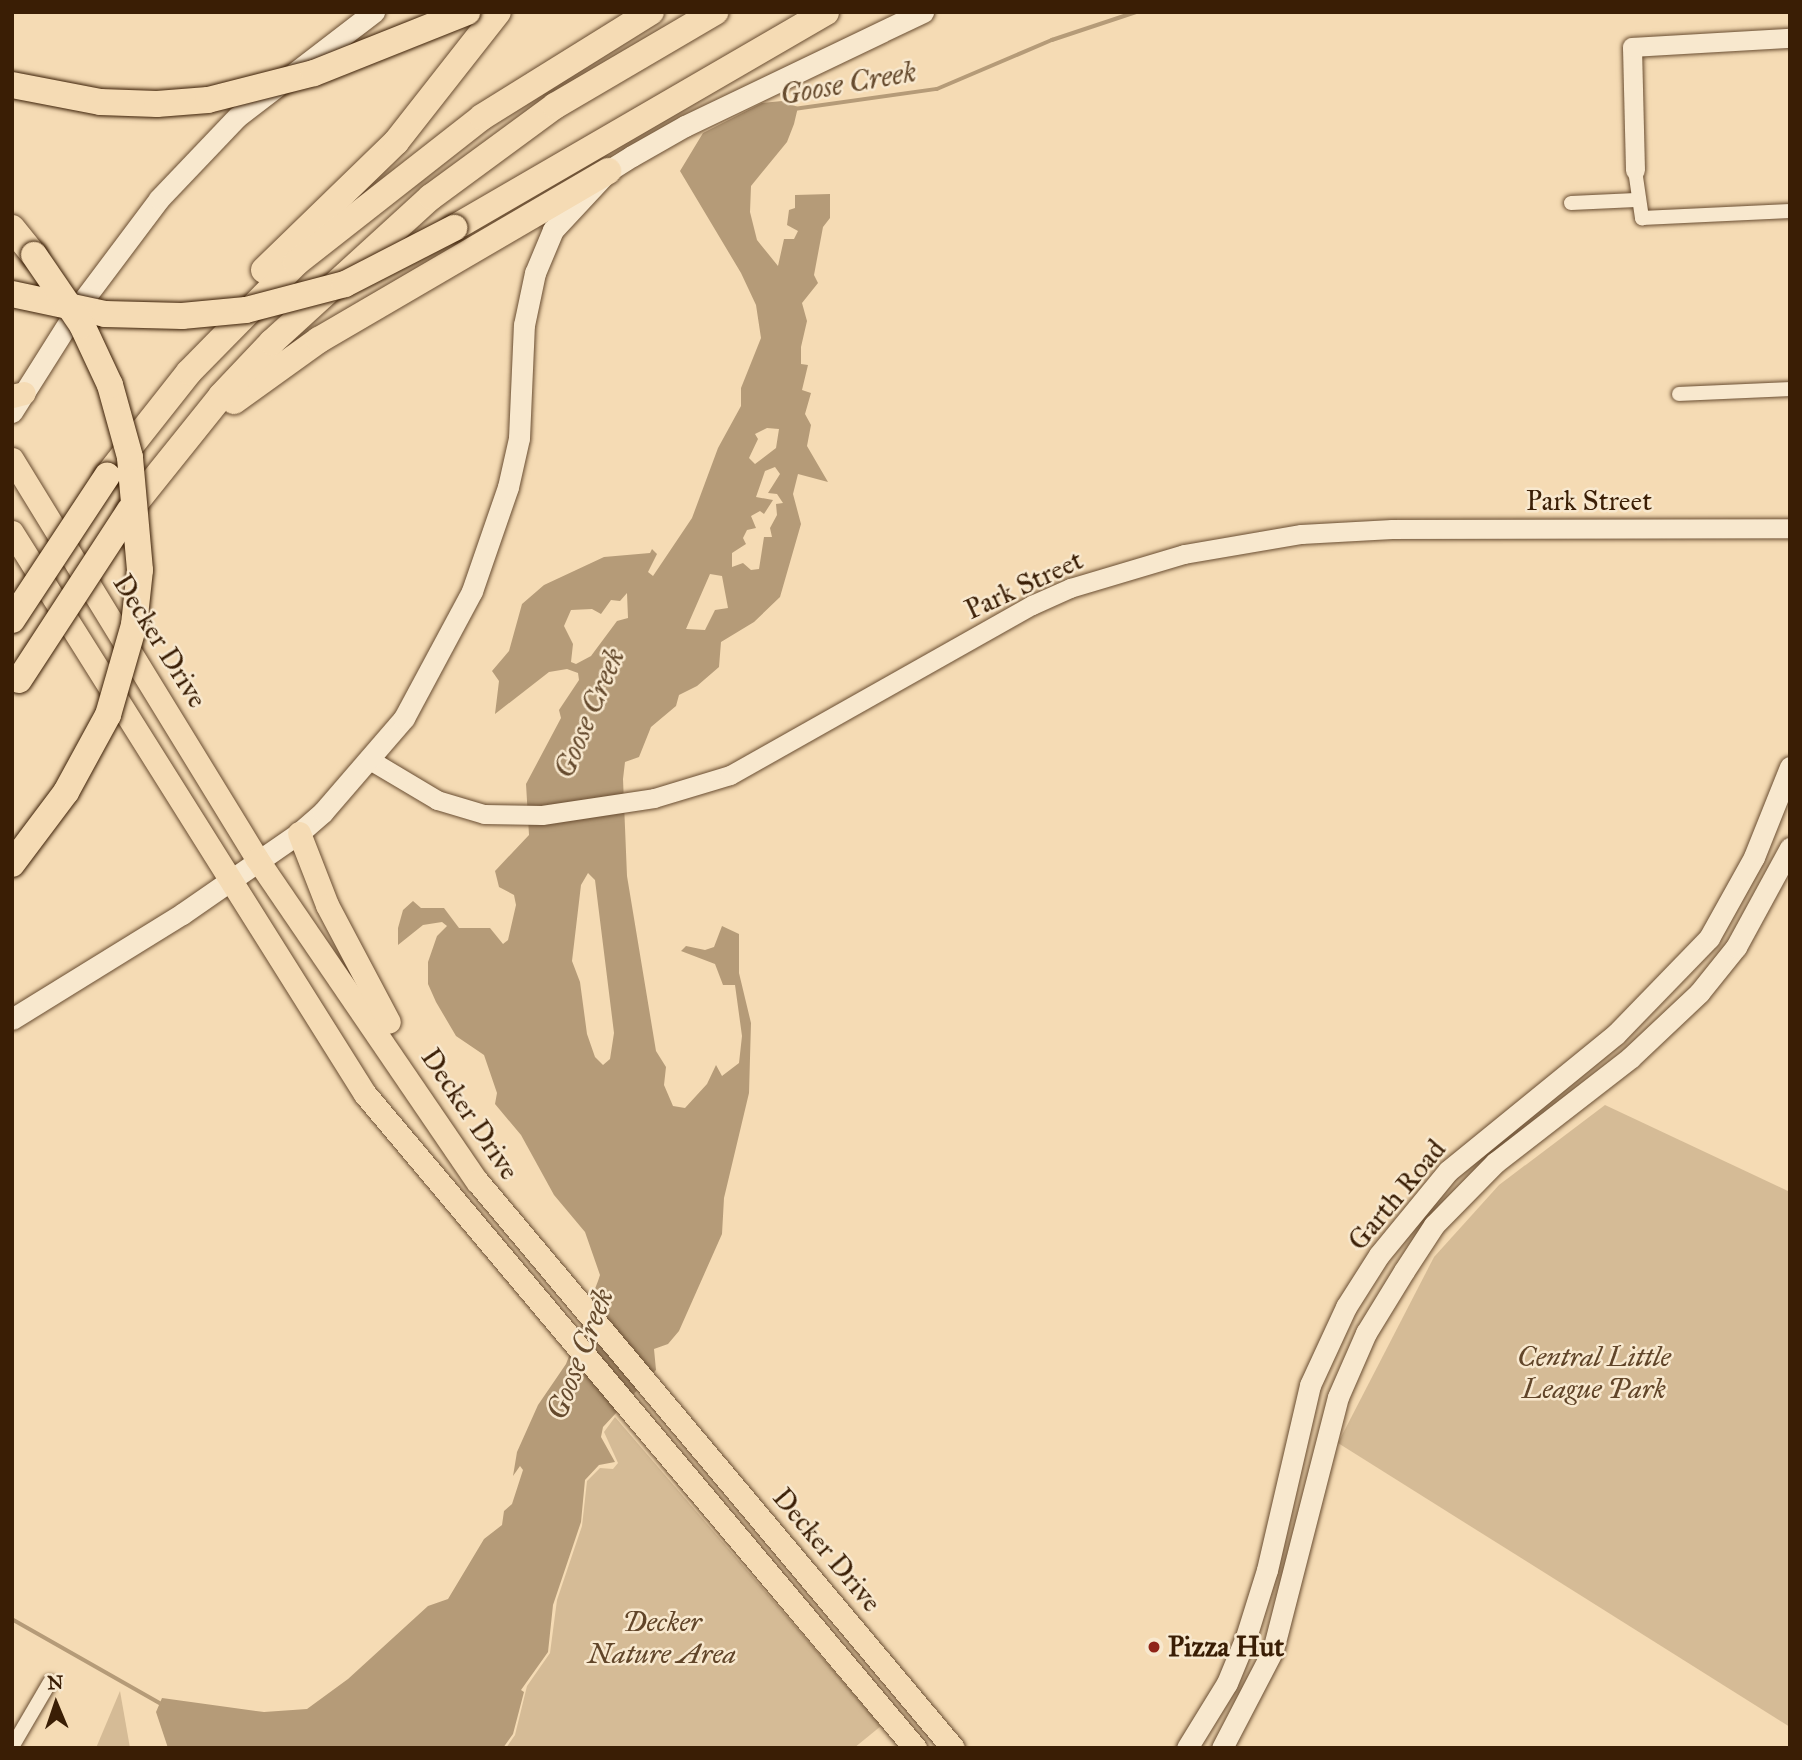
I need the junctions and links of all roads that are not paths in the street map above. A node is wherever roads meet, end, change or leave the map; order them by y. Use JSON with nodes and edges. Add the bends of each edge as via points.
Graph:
{"nodes":[{"id":1,"x":374,"y":12,"type":"edge"},
{"id":2,"x":467,"y":12,"type":"edge"},
{"id":3,"x":498,"y":12,"type":"edge"},
{"id":4,"x":651,"y":12,"type":"edge"},
{"id":5,"x":715,"y":12,"type":"edge"},
{"id":6,"x":826,"y":12,"type":"edge"},
{"id":7,"x":923,"y":12,"type":"edge"},
{"id":8,"x":1790,"y":38,"type":"edge"},
{"id":9,"x":12,"y":85,"type":"edge"},
{"id":10,"x":1635,"y":170,"type":"joint"},
{"id":11,"x":608,"y":171,"type":"junction"},
{"id":12,"x":1636,"y":200,"type":"junction"},
{"id":13,"x":1571,"y":203,"type":"dead end"},
{"id":14,"x":1790,"y":211,"type":"edge"},
{"id":15,"x":12,"y":228,"type":"edge"},
{"id":16,"x":12,"y":293,"type":"edge"},
{"id":17,"x":189,"y":372,"type":"junction"},
{"id":18,"x":1790,"y":389,"type":"edge"},
{"id":19,"x":1679,"y":394,"type":"dead end"},
{"id":20,"x":16,"y":400,"type":"edge"},
{"id":21,"x":174,"y":452,"type":"junction"},
{"id":22,"x":12,"y":459,"type":"edge"},
{"id":23,"x":1790,"y":527,"type":"edge"},
{"id":24,"x":12,"y":532,"type":"edge"},
{"id":25,"x":12,"y":621,"type":"edge"},
{"id":26,"x":16,"y":686,"type":"edge"},
{"id":27,"x":370,"y":760,"type":"junction"},
{"id":28,"x":1788,"y":779,"type":"edge"},
{"id":29,"x":299,"y":834,"type":"junction"},
{"id":30,"x":1790,"y":848,"type":"edge"},
{"id":31,"x":257,"y":859,"type":"junction"},
{"id":32,"x":12,"y":864,"type":"edge"},
{"id":33,"x":231,"y":878,"type":"junction"},
{"id":34,"x":1709,"y":938,"type":"junction"},
{"id":35,"x":1736,"y":947,"type":"junction"},
{"id":36,"x":12,"y":1019,"type":"edge"},
{"id":37,"x":1481,"y":1142,"type":"junction"},
{"id":38,"x":1496,"y":1162,"type":"junction"},
{"id":39,"x":477,"y":1181,"type":"junction"},
{"id":40,"x":1353,"y":1296,"type":"junction"},
{"id":41,"x":1378,"y":1313,"type":"junction"},
{"id":42,"x":1296,"y":1441,"type":"junction"},
{"id":43,"x":1322,"y":1446,"type":"junction"},
{"id":44,"x":1255,"y":1607,"type":"junction"},
{"id":45,"x":1284,"y":1615,"type":"junction"},
{"id":46,"x":50,"y":1682,"type":"dead end"},
{"id":47,"x":1206,"y":1721,"type":"junction"},
{"id":48,"x":1225,"y":1744,"type":"edge"},
{"id":49,"x":12,"y":1746,"type":"edge"},
{"id":50,"x":915,"y":1748,"type":"edge"},
{"id":51,"x":953,"y":1748,"type":"edge"},
{"id":52,"x":1186,"y":1748,"type":"edge"}],
"edges":[{"from":1,"to":20,"type":"main road","via":[[237,117],[159,199]]},
{"from":2,"to":9,"type":"highway","bridge":true,"via":[[314,73],[208,100],[100,102]]},
{"from":3,"to":17,"type":"highway","via":[[396,142],[285,248],[207,334]]},
{"from":4,"to":17,"type":"highway","via":[[482,117],[296,263]]},
{"from":5,"to":21,"type":"highway","via":[[555,106],[441,189],[347,269],[272,342]]},
{"from":6,"to":16,"type":"highway","bridge":true,"via":[[410,253],[345,284],[280,303],[182,316],[105,314]]},
{"from":7,"to":11,"type":"main road","via":[[685,126]]},
{"from":8,"to":10,"type":"street","via":[[1632,47]]},
{"from":10,"to":12,"type":"street"},
{"from":11,"to":21,"type":"highway","via":[[319,340],[250,388]]},
{"from":11,"to":27,"type":"main road","via":[[553,230],[536,273],[524,325],[519,438],[508,487],[472,591],[429,677]]},
{"from":12,"to":13,"type":"street"},
{"from":12,"to":14,"type":"street","via":[[1642,218],[1651,220]]},
{"from":15,"to":32,"type":"highway","bridge":true,"via":[[60,290],[110,385],[133,470],[139,570],[134,625],[108,715],[76,776]]},
{"from":17,"to":25,"type":"highway","bridge":true,"via":[[107,476]]},
{"from":18,"to":19,"type":"street"},
{"from":21,"to":26,"type":"highway","bridge":true,"via":[[129,511]]},
{"from":22,"to":31,"type":"main road","name":"Decker Drive"},
{"from":23,"to":27,"type":"street","name":"Park Street","via":[[1392,529],[1289,535],[1184,554],[1070,588],[1032,605],[730,775],[654,798],[542,815],[505,815],[437,800]]},
{"from":24,"to":33,"type":"main road"},
{"from":27,"to":29,"type":"main road"},
{"from":28,"to":34,"type":"main road","name":"Garth Road","via":[[1754,857]]},
{"from":29,"to":31,"type":"main road"},
{"from":29,"to":39,"type":"main road","via":[[368,988],[440,1104]]},
{"from":30,"to":35,"type":"main road","name":"Garth Road"},
{"from":31,"to":33,"type":"main road"},
{"from":31,"to":39,"type":"main road","name":"Decker Drive"},
{"from":33,"to":36,"type":"main road","via":[[182,914]]},
{"from":33,"to":50,"type":"main road","via":[[365,1094]]},
{"from":34,"to":35,"type":"main road"},
{"from":34,"to":37,"type":"main road","name":"Garth Road","via":[[1616,1034]]},
{"from":35,"to":38,"type":"main road","name":"Garth Road","via":[[1669,1025]]},
{"from":37,"to":38,"type":"main road"},
{"from":37,"to":40,"type":"main road","name":"Garth Road","via":[[1448,1171],[1379,1255]]},
{"from":38,"to":41,"type":"main road","name":"Garth Road","via":[[1434,1226]]},
{"from":39,"to":51,"type":"main road","name":"Decker Drive"},
{"from":40,"to":41,"type":"main road"},
{"from":40,"to":42,"type":"main road","name":"Garth Road","via":[[1310,1385]]},
{"from":41,"to":43,"type":"main road","name":"Garth Road","via":[[1338,1397]]},
{"from":42,"to":43,"type":"main road"},
{"from":42,"to":44,"type":"main road","name":"Garth Road"},
{"from":43,"to":45,"type":"main road","name":"Garth Road"},
{"from":44,"to":45,"type":"main road"},
{"from":44,"to":47,"type":"main road","name":"Garth Road","via":[[1227,1683]]},
{"from":45,"to":48,"type":"main road","name":"Garth Road","via":[[1252,1698]]},
{"from":46,"to":49,"type":"street"},
{"from":47,"to":48,"type":"street"},
{"from":47,"to":52,"type":"main road","name":"Garth Road"}]}
